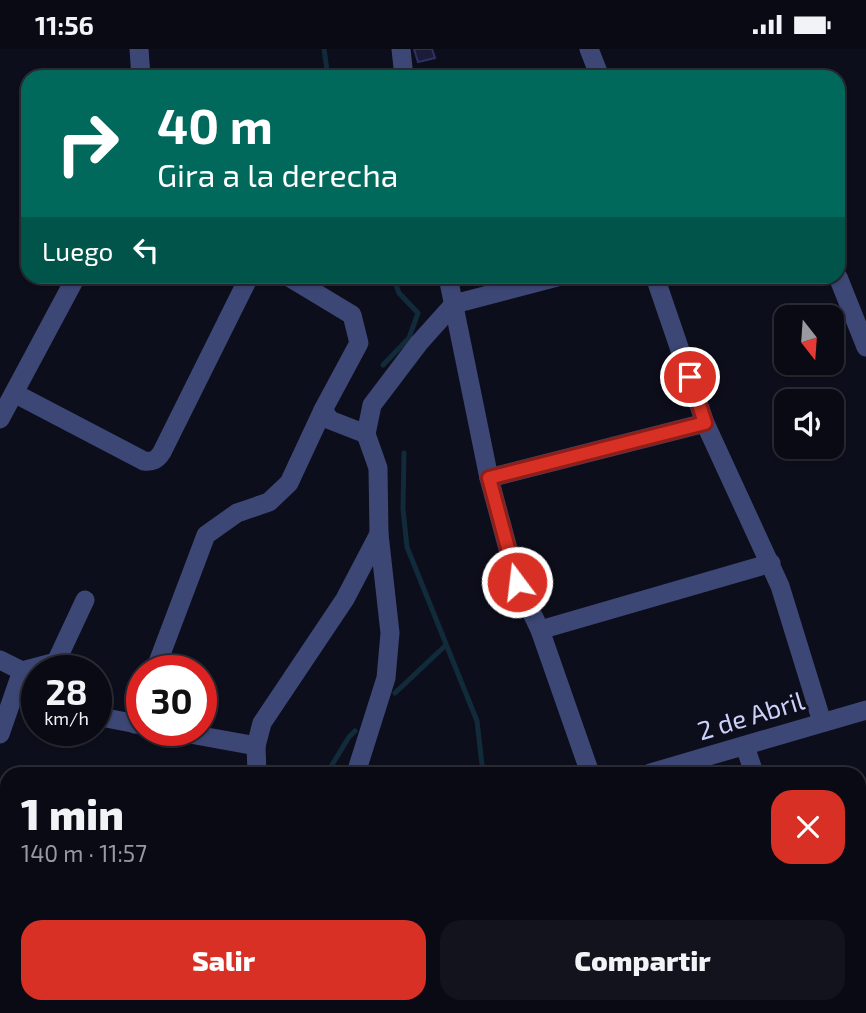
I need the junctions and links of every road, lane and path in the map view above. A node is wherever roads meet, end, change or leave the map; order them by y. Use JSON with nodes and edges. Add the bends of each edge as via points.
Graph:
{"nodes":[{"id":1,"x":139,"y":49,"type":"edge"},
{"id":2,"x":401,"y":49,"type":"edge"},
{"id":3,"x":589,"y":49,"type":"edge"},
{"id":4,"x":140,"y":70,"type":"edge"},
{"id":5,"x":403,"y":70,"type":"edge"},
{"id":6,"x":597,"y":70,"type":"edge"},
{"id":7,"x":72,"y":284,"type":"edge"},
{"id":8,"x":246,"y":284,"type":"edge"},
{"id":9,"x":301,"y":284,"type":"edge"},
{"id":10,"x":450,"y":284,"type":"edge"},
{"id":11,"x":530,"y":284,"type":"edge"},
{"id":12,"x":657,"y":284,"type":"edge"},
{"id":13,"x":841,"y":284,"type":"edge"},
{"id":14,"x":454,"y":304,"type":"junction"},
{"id":15,"x":866,"y":347,"type":"edge"},
{"id":16,"x":14,"y":393,"type":"junction"},
{"id":17,"x":323,"y":409,"type":"junction"},
{"id":18,"x":0,"y":419,"type":"edge"},
{"id":19,"x":705,"y":423,"type":"junction"},
{"id":20,"x":366,"y":435,"type":"junction"},
{"id":21,"x":489,"y":478,"type":"junction"},
{"id":22,"x":379,"y":534,"type":"junction"},
{"id":23,"x":771,"y":563,"type":"junction"},
{"id":24,"x":85,"y":600,"type":"dead end"},
{"id":25,"x":540,"y":630,"type":"junction"},
{"id":26,"x":60,"y":655,"type":"edge"},
{"id":27,"x":161,"y":655,"type":"edge"},
{"id":28,"x":0,"y":660,"type":"edge"},
{"id":29,"x":21,"y":670,"type":"edge"},
{"id":30,"x":21,"y":674,"type":"edge"},
{"id":31,"x":866,"y":710,"type":"edge"},
{"id":32,"x":822,"y":722,"type":"junction"},
{"id":33,"x":0,"y":734,"type":"edge"},
{"id":34,"x":217,"y":739,"type":"edge"},
{"id":35,"x":256,"y":746,"type":"junction"},
{"id":36,"x":745,"y":746,"type":"junction"},
{"id":37,"x":257,"y":767,"type":"edge"},
{"id":38,"x":358,"y":767,"type":"edge"},
{"id":39,"x":588,"y":767,"type":"edge"},
{"id":40,"x":671,"y":767,"type":"edge"},
{"id":41,"x":752,"y":767,"type":"edge"}],
"edges":[{"from":1,"to":4,"type":"street"},
{"from":2,"to":5,"type":"street"},
{"from":3,"to":6,"type":"street"},
{"from":7,"to":16,"type":"street"},
{"from":8,"to":16,"type":"street","via":[[162,452],[151,462]]},
{"from":9,"to":17,"type":"street","via":[[352,315],[359,343]]},
{"from":10,"to":14,"type":"street"},
{"from":11,"to":14,"type":"street"},
{"from":12,"to":19,"type":"street"},
{"from":13,"to":15,"type":"street"},
{"from":14,"to":20,"type":"street","via":[[378,395]]},
{"from":14,"to":21,"type":"street"},
{"from":16,"to":18,"type":"street"},
{"from":17,"to":20,"type":"street","via":[[330,420]]},
{"from":17,"to":27,"type":"street","via":[[289,483],[270,502],[237,513],[206,535]]},
{"from":19,"to":21,"type":"street"},
{"from":19,"to":23,"type":"street"},
{"from":20,"to":22,"type":"street","via":[[378,468]]},
{"from":21,"to":25,"type":"street","via":[[517,582]]},
{"from":22,"to":35,"type":"street","via":[[345,599],[262,723]]},
{"from":22,"to":38,"type":"street","via":[[390,633],[386,678]]},
{"from":23,"to":25,"type":"street"},
{"from":23,"to":32,"type":"street"},
{"from":24,"to":26,"type":"street"},
{"from":25,"to":39,"type":"street"},
{"from":28,"to":29,"type":"street"},
{"from":30,"to":33,"type":"street"},
{"from":31,"to":32,"type":"street","name":"2 de Abril"},
{"from":32,"to":36,"type":"street","name":"2 de Abril"},
{"from":34,"to":35,"type":"street"},
{"from":35,"to":37,"type":"street"},
{"from":36,"to":40,"type":"street","name":"2 de Abril"},
{"from":36,"to":41,"type":"street"}]}
